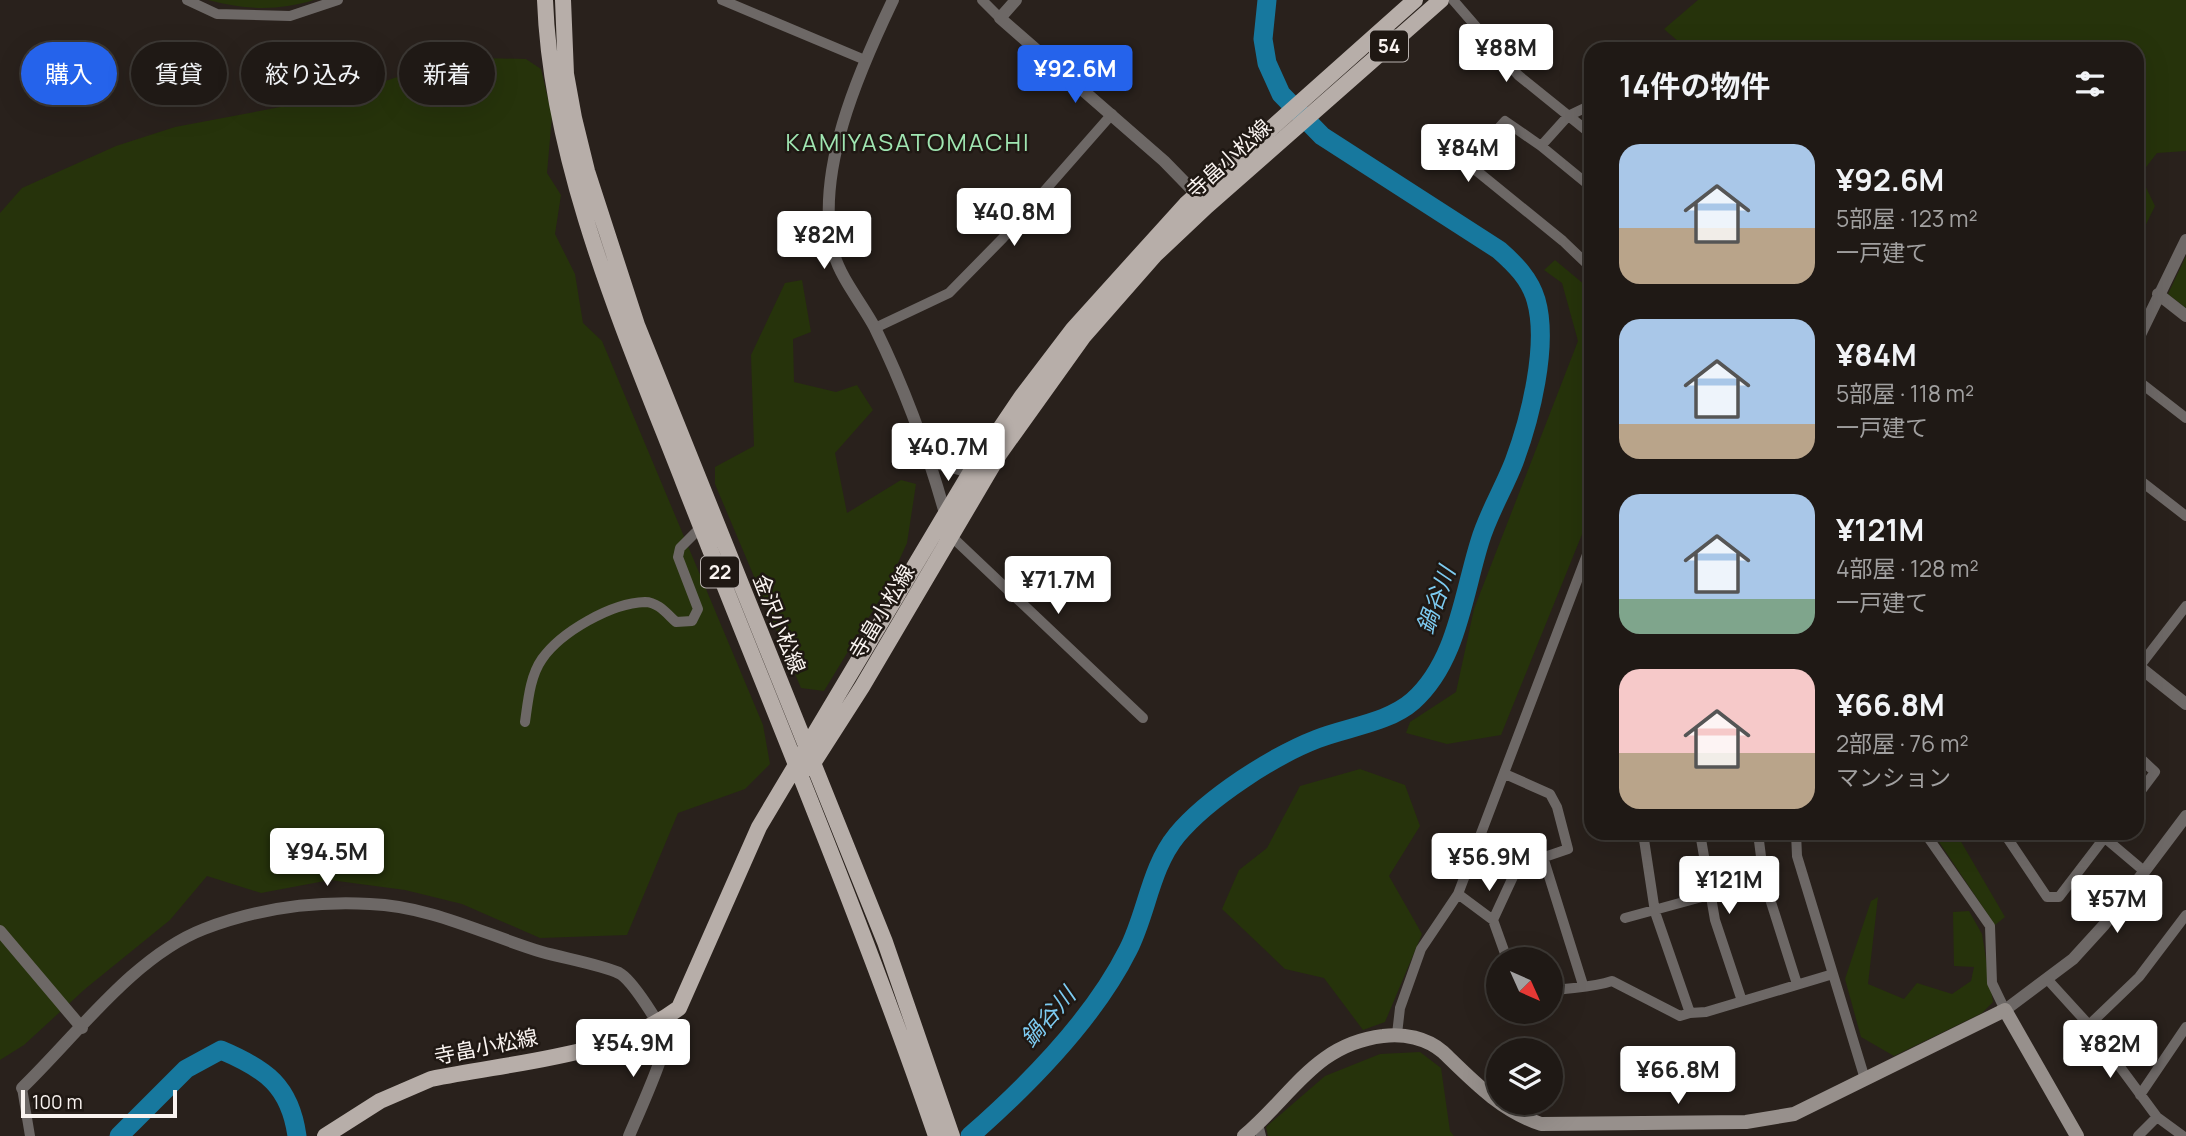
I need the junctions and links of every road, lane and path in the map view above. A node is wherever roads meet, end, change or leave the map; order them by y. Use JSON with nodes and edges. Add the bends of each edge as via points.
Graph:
{"nodes":[{"id":1,"x":187,"y":0,"type":"edge"},
{"id":2,"x":338,"y":0,"type":"edge"},
{"id":3,"x":545,"y":0,"type":"edge"},
{"id":4,"x":563,"y":0,"type":"edge"},
{"id":5,"x":722,"y":0,"type":"edge"},
{"id":6,"x":894,"y":0,"type":"edge"},
{"id":7,"x":982,"y":0,"type":"edge"},
{"id":8,"x":1016,"y":0,"type":"edge"},
{"id":9,"x":1415,"y":0,"type":"edge"},
{"id":10,"x":1441,"y":0,"type":"edge"},
{"id":11,"x":1453,"y":0,"type":"edge"},
{"id":12,"x":1000,"y":18,"type":"junction"},
{"id":13,"x":865,"y":60,"type":"junction"},
{"id":14,"x":1331,"y":86,"type":"junction"},
{"id":15,"x":1584,"y":108,"type":"edge"},
{"id":16,"x":1112,"y":114,"type":"junction"},
{"id":17,"x":1568,"y":116,"type":"junction"},
{"id":18,"x":1584,"y":129,"type":"edge"},
{"id":19,"x":1541,"y":146,"type":"junction"},
{"id":20,"x":1584,"y":181,"type":"edge"},
{"id":21,"x":1202,"y":200,"type":"junction"},
{"id":22,"x":2186,"y":240,"type":"edge"},
{"id":23,"x":1584,"y":261,"type":"edge"},
{"id":24,"x":2158,"y":295,"type":"junction"},
{"id":25,"x":2186,"y":316,"type":"edge"},
{"id":26,"x":2144,"y":326,"type":"edge"},
{"id":27,"x":875,"y":328,"type":"junction"},
{"id":28,"x":2144,"y":385,"type":"edge"},
{"id":29,"x":2186,"y":418,"type":"edge"},
{"id":30,"x":932,"y":463,"type":"junction"},
{"id":31,"x":970,"y":472,"type":"junction"},
{"id":32,"x":2144,"y":483,"type":"edge"},
{"id":33,"x":946,"y":515,"type":"junction"},
{"id":34,"x":2186,"y":516,"type":"edge"},
{"id":35,"x":701,"y":527,"type":"junction"},
{"id":36,"x":951,"y":536,"type":"junction"},
{"id":37,"x":1584,"y":562,"type":"edge"},
{"id":38,"x":1578,"y":577,"type":"junction"},
{"id":39,"x":1584,"y":578,"type":"edge"},
{"id":40,"x":2186,"y":606,"type":"edge"},
{"id":41,"x":2144,"y":658,"type":"edge"},
{"id":42,"x":2144,"y":671,"type":"edge"},
{"id":43,"x":2186,"y":704,"type":"edge"},
{"id":44,"x":1143,"y":718,"type":"dead end"},
{"id":45,"x":525,"y":722,"type":"dead end"},
{"id":46,"x":807,"y":747,"type":"junction"},
{"id":47,"x":2144,"y":762,"type":"edge"},
{"id":48,"x":804,"y":767,"type":"junction"},
{"id":49,"x":1505,"y":774,"type":"junction"},
{"id":50,"x":2144,"y":787,"type":"edge"},
{"id":51,"x":2186,"y":816,"type":"edge"},
{"id":52,"x":1644,"y":840,"type":"edge"},
{"id":53,"x":1701,"y":840,"type":"edge"},
{"id":54,"x":1759,"y":840,"type":"edge"},
{"id":55,"x":1796,"y":840,"type":"edge"},
{"id":56,"x":1930,"y":840,"type":"edge"},
{"id":57,"x":2009,"y":840,"type":"edge"},
{"id":58,"x":2100,"y":840,"type":"edge"},
{"id":59,"x":2110,"y":840,"type":"edge"},
{"id":60,"x":1543,"y":857,"type":"junction"},
{"id":61,"x":2144,"y":871,"type":"junction"},
{"id":62,"x":1764,"y":880,"type":"junction"},
{"id":63,"x":1458,"y":894,"type":"junction"},
{"id":64,"x":1709,"y":897,"type":"junction"},
{"id":65,"x":1655,"y":912,"type":"junction"},
{"id":66,"x":2186,"y":915,"type":"edge"},
{"id":67,"x":1625,"y":918,"type":"dead end"},
{"id":68,"x":1493,"y":920,"type":"junction"},
{"id":69,"x":0,"y":931,"type":"edge"},
{"id":70,"x":1503,"y":947,"type":"edge"},
{"id":71,"x":1833,"y":974,"type":"junction"},
{"id":72,"x":2048,"y":980,"type":"junction"},
{"id":73,"x":1797,"y":984,"type":"junction"},
{"id":74,"x":1583,"y":985,"type":"junction"},
{"id":75,"x":1563,"y":989,"type":"edge"},
{"id":76,"x":1742,"y":1001,"type":"junction"},
{"id":77,"x":2005,"y":1010,"type":"junction"},
{"id":78,"x":1689,"y":1013,"type":"junction"},
{"id":79,"x":658,"y":1023,"type":"junction"},
{"id":80,"x":2089,"y":1024,"type":"junction"},
{"id":81,"x":2186,"y":1027,"type":"edge"},
{"id":82,"x":82,"y":1028,"type":"junction"},
{"id":83,"x":1397,"y":1034,"type":"junction"},
{"id":84,"x":1865,"y":1079,"type":"junction"},
{"id":85,"x":22,"y":1088,"type":"joint"},
{"id":86,"x":2140,"y":1095,"type":"junction"},
{"id":87,"x":2157,"y":1117,"type":"junction"},
{"id":88,"x":1260,"y":1130,"type":"edge"},
{"id":89,"x":943,"y":1133,"type":"edge"},
{"id":90,"x":30,"y":1136,"type":"edge"},
{"id":91,"x":325,"y":1136,"type":"edge"},
{"id":92,"x":629,"y":1136,"type":"edge"},
{"id":93,"x":1244,"y":1136,"type":"edge"},
{"id":94,"x":2077,"y":1136,"type":"edge"},
{"id":95,"x":2138,"y":1136,"type":"edge"},
{"id":96,"x":2183,"y":1136,"type":"edge"}],
"edges":[{"from":1,"to":2,"type":"street","via":[[217,14],[290,16]]},
{"from":3,"to":35,"type":"main road","name":"金沢小松線","number":"22","via":[[552,75],[578,189],[633,352]]},
{"from":4,"to":46,"type":"main road","name":"金沢小松線","number":"22","via":[[566,74],[602,221],[637,325]]},
{"from":5,"to":13,"type":"street"},
{"from":6,"to":13,"type":"street"},
{"from":7,"to":12,"type":"street"},
{"from":8,"to":12,"type":"street"},
{"from":9,"to":14,"type":"main road","name":"寺畠小松線","number":"54"},
{"from":10,"to":14,"type":"main road","name":"寺畠小松線","number":"54"},
{"from":11,"to":17,"type":"street","via":[[1518,75]]},
{"from":12,"to":16,"type":"street"},
{"from":13,"to":27,"type":"street","via":[[832,168],[828,216],[835,256]]},
{"from":14,"to":21,"type":"main road","name":"寺畠小松線","number":"54"},
{"from":15,"to":17,"type":"street"},
{"from":16,"to":21,"type":"street"},
{"from":16,"to":27,"type":"street","via":[[949,293]]},
{"from":17,"to":18,"type":"street"},
{"from":17,"to":19,"type":"street"},
{"from":19,"to":20,"type":"street"},
{"from":19,"to":23,"type":"street","via":[[1505,121],[1467,163]]},
{"from":21,"to":31,"type":"main road","name":"寺畠小松線","number":"54","via":[[1073,329]]},
{"from":21,"to":36,"type":"main road","name":"寺畠小松線","number":"54","via":[[1083,337],[1000,453]]},
{"from":22,"to":24,"type":"street"},
{"from":24,"to":25,"type":"street"},
{"from":24,"to":26,"type":"street"},
{"from":27,"to":30,"type":"street"},
{"from":28,"to":29,"type":"street"},
{"from":30,"to":31,"type":"street"},
{"from":30,"to":33,"type":"street"},
{"from":31,"to":33,"type":"main road","name":"寺畠小松線","number":"54"},
{"from":32,"to":34,"type":"street"},
{"from":33,"to":36,"type":"street"},
{"from":33,"to":46,"type":"main road","name":"寺畠小松線","number":"54"},
{"from":35,"to":45,"type":"street","via":[[680,548],[678,557],[698,609],[692,621],[676,622],[659,606],[645,602],[579,625],[542,660],[533,677]]},
{"from":35,"to":48,"type":"main road","name":"金沢小松線","number":"22"},
{"from":36,"to":44,"type":"street"},
{"from":36,"to":48,"type":"main road","name":"寺畠小松線","number":"54"},
{"from":37,"to":38,"type":"street"},
{"from":38,"to":39,"type":"street"},
{"from":38,"to":49,"type":"street"},
{"from":40,"to":41,"type":"street"},
{"from":42,"to":43,"type":"street"},
{"from":46,"to":48,"type":"main road","name":"金沢小松線","number":"22"},
{"from":47,"to":50,"type":"street","via":[[2155,772]]},
{"from":48,"to":79,"type":"main road","name":"寺畠小松線","number":"54","via":[[784,784],[727,892],[679,1008]]},
{"from":48,"to":89,"type":"main road","name":"金沢小松線","number":"22","via":[[885,942]]},
{"from":49,"to":60,"type":"street","via":[[1550,794],[1557,807],[1568,849]]},
{"from":49,"to":63,"type":"street"},
{"from":51,"to":61,"type":"street"},
{"from":52,"to":65,"type":"street"},
{"from":53,"to":64,"type":"street"},
{"from":54,"to":62,"type":"street"},
{"from":55,"to":71,"type":"street","via":[[1797,856]]},
{"from":56,"to":77,"type":"street","via":[[1990,926],[1992,983]]},
{"from":57,"to":58,"type":"street","via":[[2047,897],[2059,897]]},
{"from":59,"to":61,"type":"street"},
{"from":60,"to":68,"type":"street","via":[[1518,866]]},
{"from":60,"to":74,"type":"street"},
{"from":61,"to":72,"type":"street","via":[[2104,925]]},
{"from":62,"to":64,"type":"street"},
{"from":62,"to":73,"type":"street"},
{"from":63,"to":68,"type":"street"},
{"from":63,"to":83,"type":"street","via":[[1421,949],[1400,1008]]},
{"from":64,"to":65,"type":"street"},
{"from":64,"to":76,"type":"street"},
{"from":65,"to":67,"type":"street"},
{"from":65,"to":78,"type":"street"},
{"from":66,"to":80,"type":"street","via":[[2138,977]]},
{"from":68,"to":70,"type":"street"},
{"from":69,"to":82,"type":"street"},
{"from":71,"to":73,"type":"street"},
{"from":71,"to":84,"type":"street"},
{"from":72,"to":77,"type":"street"},
{"from":72,"to":80,"type":"street"},
{"from":73,"to":76,"type":"street"},
{"from":74,"to":75,"type":"street"},
{"from":74,"to":78,"type":"street","via":[[1591,988],[1612,981],[1680,1016]]},
{"from":76,"to":78,"type":"street"},
{"from":77,"to":84,"type":"main road"},
{"from":77,"to":94,"type":"main road"},
{"from":79,"to":82,"type":"street","via":[[621,973],[502,940],[418,910],[360,904],[260,912],[201,930],[143,965]]},
{"from":79,"to":91,"type":"main road","name":"寺畠小松線","number":"54","via":[[623,1040],[430,1079],[380,1101]]},
{"from":79,"to":92,"type":"street","via":[[665,1043]]},
{"from":80,"to":86,"type":"street"},
{"from":81,"to":86,"type":"street"},
{"from":82,"to":85,"type":"street"},
{"from":83,"to":84,"type":"main road","via":[[1438,1048],[1493,1100],[1541,1124],[1746,1122],[1794,1114]]},
{"from":83,"to":88,"type":"main road","via":[[1359,1038],[1326,1054]]},
{"from":85,"to":90,"type":"street"},
{"from":86,"to":87,"type":"street"},
{"from":87,"to":95,"type":"street"},
{"from":87,"to":96,"type":"street"},
{"from":88,"to":93,"type":"main road"}]}
